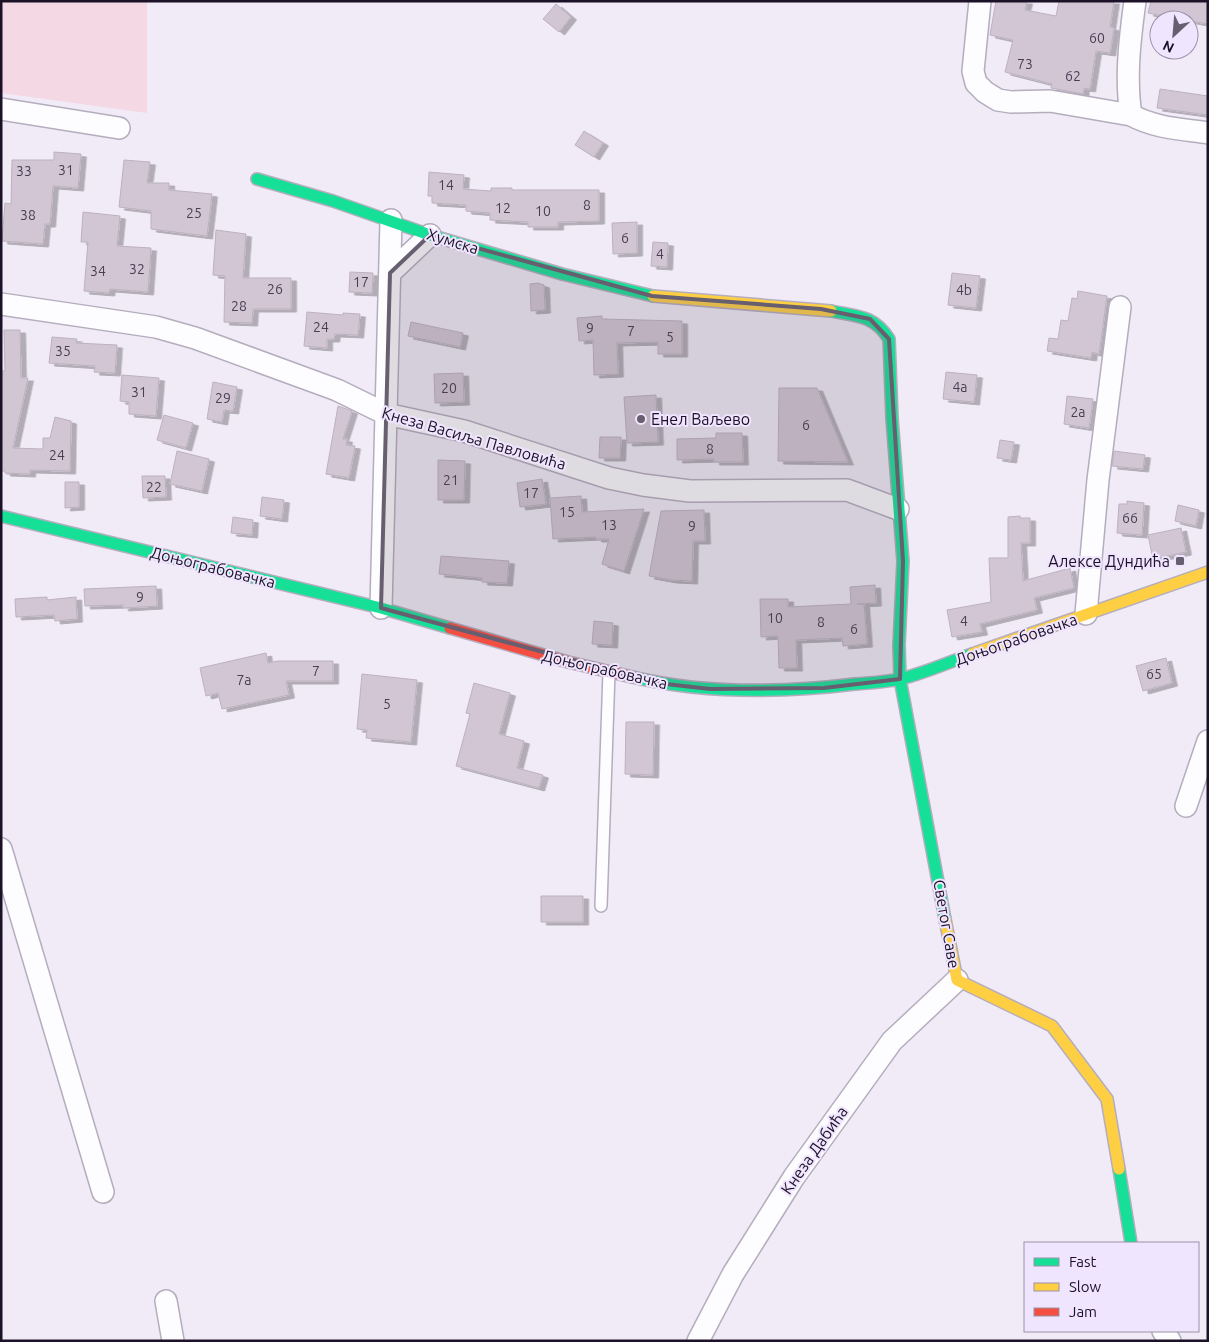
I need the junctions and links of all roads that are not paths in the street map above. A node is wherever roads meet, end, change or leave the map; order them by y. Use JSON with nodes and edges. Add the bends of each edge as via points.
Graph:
{"nodes":[{"id":1,"x":980,"y":1,"type":"edge"},
{"id":2,"x":1135,"y":1,"type":"edge"},
{"id":3,"x":1,"y":109,"type":"edge"},
{"id":4,"x":1131,"y":115,"type":"junction"},
{"id":5,"x":119,"y":128,"type":"dead end"},
{"id":6,"x":1208,"y":133,"type":"edge"},
{"id":7,"x":257,"y":179,"type":"dead end"},
{"id":8,"x":391,"y":220,"type":"junction"},
{"id":9,"x":430,"y":235,"type":"junction"},
{"id":10,"x":390,"y":273,"type":"junction"},
{"id":11,"x":1,"y":304,"type":"edge"},
{"id":12,"x":1120,"y":307,"type":"dead end"},
{"id":13,"x":386,"y":414,"type":"junction"},
{"id":14,"x":898,"y":509,"type":"junction"},
{"id":15,"x":1,"y":516,"type":"edge"},
{"id":16,"x":1208,"y":572,"type":"edge"},
{"id":17,"x":381,"y":608,"type":"junction"},
{"id":18,"x":1086,"y":614,"type":"junction"},
{"id":19,"x":609,"y":672,"type":"junction"},
{"id":20,"x":900,"y":679,"type":"junction"},
{"id":21,"x":1208,"y":740,"type":"edge"},
{"id":22,"x":1186,"y":806,"type":"dead end"},
{"id":23,"x":1,"y":849,"type":"edge"},
{"id":24,"x":601,"y":906,"type":"dead end"},
{"id":25,"x":957,"y":980,"type":"junction"},
{"id":26,"x":103,"y":1192,"type":"dead end"},
{"id":27,"x":1131,"y":1242,"type":"edge"},
{"id":28,"x":166,"y":1301,"type":"dead end"},
{"id":29,"x":173,"y":1341,"type":"edge"},
{"id":30,"x":698,"y":1341,"type":"edge"}],
"edges":[{"from":1,"to":4,"type":"street","via":[[973,70],[976,83],[985,92],[998,100],[1050,101]]},
{"from":2,"to":4,"type":"street","via":[[1128,96]]},
{"from":3,"to":5,"type":"street"},
{"from":4,"to":6,"type":"street","via":[[1163,127]]},
{"from":7,"to":8,"type":"street","name":"Хумска"},
{"from":8,"to":9,"type":"street","name":"Хумска"},
{"from":8,"to":10,"type":"street"},
{"from":9,"to":10,"type":"street"},
{"from":9,"to":14,"type":"street","name":"Хумска","via":[[562,274],[652,296],[821,309],[877,323],[889,339]]},
{"from":10,"to":13,"type":"street"},
{"from":11,"to":13,"type":"street","name":"Кнеза Васиља Павловића","via":[[156,327],[195,338],[337,390]]},
{"from":12,"to":18,"type":"street","via":[[1098,480]]},
{"from":13,"to":14,"type":"street","name":"Кнеза Васиља Павловића","via":[[464,431],[609,478],[643,485],[690,490],[846,490]]},
{"from":13,"to":17,"type":"street"},
{"from":14,"to":20,"type":"street","name":"Светог Саве","via":[[903,561]]},
{"from":15,"to":17,"type":"street","name":"Доњограбовачка"},
{"from":16,"to":18,"type":"street","name":"Доњограбовачка"},
{"from":17,"to":19,"type":"street","name":"Доњограбовачка"},
{"from":18,"to":20,"type":"street","name":"Доњограбовачка"},
{"from":19,"to":20,"type":"street","name":"Доњограбовачка","via":[[657,683],[710,689],[824,688]]},
{"from":19,"to":24,"type":"lane"},
{"from":20,"to":25,"type":"street","name":"Светог Саве"},
{"from":21,"to":22,"type":"street"},
{"from":23,"to":26,"type":"street"},
{"from":25,"to":27,"type":"street","name":"Светог Саве","via":[[1052,1026],[1108,1099]]},
{"from":25,"to":30,"type":"street","name":"Кнеза Дабића","via":[[892,1040],[794,1177],[733,1274]]},
{"from":28,"to":29,"type":"street"}]}
